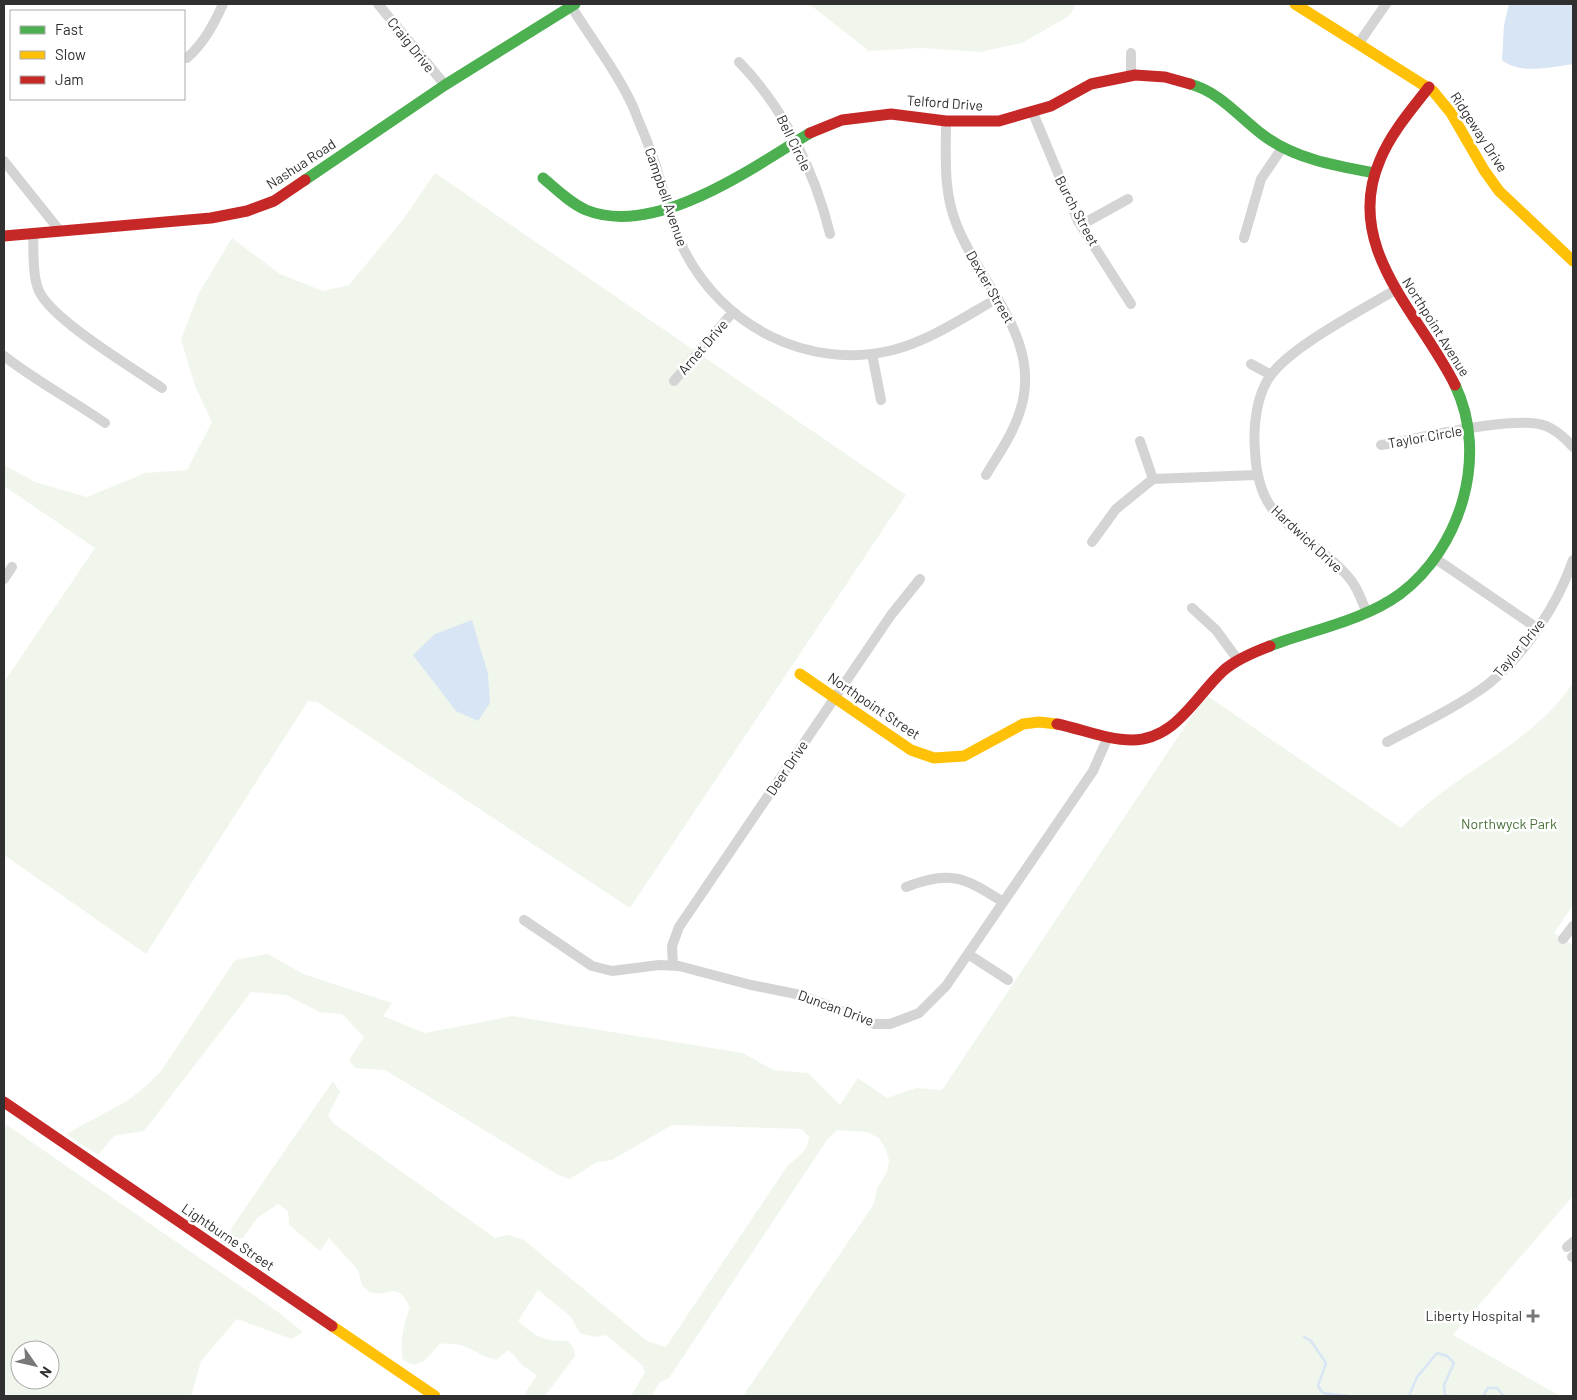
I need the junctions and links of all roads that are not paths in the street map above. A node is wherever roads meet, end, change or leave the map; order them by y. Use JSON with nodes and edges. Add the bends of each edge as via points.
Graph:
{"nodes":[{"id":1,"x":223,"y":4,"type":"edge"},
{"id":2,"x":378,"y":4,"type":"edge"},
{"id":3,"x":1295,"y":4,"type":"edge"},
{"id":4,"x":1386,"y":4,"type":"edge"},
{"id":5,"x":573,"y":5,"type":"edge"},
{"id":6,"x":1359,"y":43,"type":"junction"},
{"id":7,"x":1131,"y":53,"type":"dead end"},
{"id":8,"x":187,"y":58,"type":"dead end"},
{"id":9,"x":739,"y":62,"type":"dead end"},
{"id":10,"x":1131,"y":76,"type":"junction"},
{"id":11,"x":445,"y":85,"type":"junction"},
{"id":12,"x":1428,"y":87,"type":"junction"},
{"id":13,"x":1033,"y":113,"type":"junction"},
{"id":14,"x":946,"y":122,"type":"junction"},
{"id":15,"x":795,"y":141,"type":"junction"},
{"id":16,"x":1282,"y":148,"type":"junction"},
{"id":17,"x":4,"y":161,"type":"edge"},
{"id":18,"x":1375,"y":173,"type":"junction"},
{"id":19,"x":543,"y":178,"type":"dead end"},
{"id":20,"x":1128,"y":199,"type":"dead end"},
{"id":21,"x":668,"y":209,"type":"junction"},
{"id":22,"x":1081,"y":226,"type":"junction"},
{"id":23,"x":60,"y":231,"type":"junction"},
{"id":24,"x":32,"y":233,"type":"junction"},
{"id":25,"x":830,"y":234,"type":"dead end"},
{"id":26,"x":4,"y":236,"type":"edge"},
{"id":27,"x":1244,"y":238,"type":"dead end"},
{"id":28,"x":1573,"y":261,"type":"edge"},
{"id":29,"x":1395,"y":290,"type":"junction"},
{"id":30,"x":998,"y":298,"type":"junction"},
{"id":31,"x":1131,"y":304,"type":"dead end"},
{"id":32,"x":733,"y":312,"type":"junction"},
{"id":33,"x":872,"y":354,"type":"junction"},
{"id":34,"x":4,"y":356,"type":"edge"},
{"id":35,"x":1251,"y":364,"type":"dead end"},
{"id":36,"x":1271,"y":375,"type":"junction"},
{"id":37,"x":674,"y":381,"type":"dead end"},
{"id":38,"x":162,"y":388,"type":"dead end"},
{"id":39,"x":881,"y":400,"type":"dead end"},
{"id":40,"x":105,"y":423,"type":"dead end"},
{"id":41,"x":1469,"y":430,"type":"junction"},
{"id":42,"x":1140,"y":441,"type":"dead end"},
{"id":43,"x":1381,"y":445,"type":"dead end"},
{"id":44,"x":1573,"y":447,"type":"edge"},
{"id":45,"x":986,"y":475,"type":"dead end"},
{"id":46,"x":1256,"y":475,"type":"junction"},
{"id":47,"x":1153,"y":479,"type":"junction"},
{"id":48,"x":1092,"y":542,"type":"dead end"},
{"id":49,"x":1436,"y":559,"type":"junction"},
{"id":50,"x":1573,"y":560,"type":"edge"},
{"id":51,"x":12,"y":567,"type":"dead end"},
{"id":52,"x":4,"y":579,"type":"edge"},
{"id":53,"x":920,"y":579,"type":"dead end"},
{"id":54,"x":1192,"y":608,"type":"dead end"},
{"id":55,"x":1367,"y":613,"type":"junction"},
{"id":56,"x":1537,"y":628,"type":"junction"},
{"id":57,"x":1238,"y":660,"type":"junction"},
{"id":58,"x":800,"y":674,"type":"dead end"},
{"id":59,"x":1202,"y":692,"type":"joint"},
{"id":60,"x":835,"y":698,"type":"junction"},
{"id":61,"x":1108,"y":737,"type":"junction"},
{"id":62,"x":1388,"y":742,"type":"dead end"},
{"id":63,"x":906,"y":887,"type":"dead end"},
{"id":64,"x":1003,"y":902,"type":"junction"},
{"id":65,"x":524,"y":920,"type":"dead end"},
{"id":66,"x":1573,"y":926,"type":"edge"},
{"id":67,"x":1562,"y":939,"type":"dead end"},
{"id":68,"x":968,"y":954,"type":"junction"},
{"id":69,"x":673,"y":965,"type":"junction"},
{"id":70,"x":1008,"y":980,"type":"dead end"},
{"id":71,"x":4,"y":1102,"type":"edge"},
{"id":72,"x":435,"y":1396,"type":"edge"}],
"edges":[{"from":1,"to":8,"type":"street","via":[[201,43]]},
{"from":2,"to":11,"type":"street","name":"Craig Drive"},
{"from":3,"to":6,"type":"street","name":"Ridgeway Drive"},
{"from":4,"to":6,"type":"street"},
{"from":5,"to":11,"type":"street","name":"Nashua Road"},
{"from":5,"to":21,"type":"street","name":"Campbell Avenue","via":[[633,107],[658,171]]},
{"from":6,"to":12,"type":"street","name":"Ridgeway Drive"},
{"from":7,"to":10,"type":"street"},
{"from":9,"to":15,"type":"street","name":"Bell Circle","via":[[775,105]]},
{"from":10,"to":13,"type":"street","name":"Telford Drive","via":[[1091,84]]},
{"from":10,"to":16,"type":"street","name":"Telford Drive","via":[[1166,77],[1209,91],[1235,108]]},
{"from":11,"to":23,"type":"street","name":"Nashua Road","via":[[280,197],[254,209],[211,218]]},
{"from":12,"to":18,"type":"street","name":"Northpoint Avenue","via":[[1386,147]]},
{"from":12,"to":28,"type":"street","name":"Ridgeway Drive","via":[[1451,113],[1499,191]]},
{"from":13,"to":14,"type":"street","name":"Telford Drive","via":[[992,122]]},
{"from":13,"to":22,"type":"street","name":"Burch Street"},
{"from":14,"to":15,"type":"street","name":"Telford Drive","via":[[891,114],[858,116],[826,125]]},
{"from":14,"to":30,"type":"street","name":"Dexter Street","via":[[945,172],[949,203],[962,237]]},
{"from":15,"to":21,"type":"street","name":"Telford Drive","via":[[717,189]]},
{"from":15,"to":25,"type":"street","name":"Bell Circle","via":[[821,199]]},
{"from":16,"to":18,"type":"street","name":"Telford Drive","via":[[1311,160]]},
{"from":16,"to":27,"type":"street","via":[[1268,165],[1258,186]]},
{"from":17,"to":23,"type":"street"},
{"from":18,"to":29,"type":"street","name":"Northpoint Avenue","via":[[1369,198],[1370,224],[1378,256]]},
{"from":19,"to":21,"type":"street","name":"Telford Drive","via":[[577,206],[603,215],[631,217]]},
{"from":20,"to":22,"type":"street"},
{"from":21,"to":32,"type":"street","name":"Campbell Avenue","via":[[673,228],[696,270]]},
{"from":22,"to":31,"type":"street","name":"Burch Street"},
{"from":23,"to":24,"type":"street","name":"Nashua Road"},
{"from":24,"to":26,"type":"street","name":"Nashua Road"},
{"from":24,"to":38,"type":"street","via":[[37,282],[48,306]]},
{"from":29,"to":36,"type":"street","name":"Hardwick Drive","via":[[1309,343]]},
{"from":29,"to":41,"type":"street","name":"Northpoint Avenue","via":[[1448,370]]},
{"from":30,"to":33,"type":"street","name":"Campbell Avenue","via":[[916,342]]},
{"from":30,"to":45,"type":"street","name":"Dexter Street","via":[[1016,334],[1025,390],[1017,419]]},
{"from":32,"to":33,"type":"street","name":"Campbell Avenue","via":[[766,335],[802,349],[833,355]]},
{"from":32,"to":37,"type":"street","name":"Arnet Drive"},
{"from":33,"to":39,"type":"street"},
{"from":34,"to":40,"type":"street","via":[[31,377]]},
{"from":35,"to":36,"type":"street"},
{"from":36,"to":46,"type":"street","name":"Hardwick Drive","via":[[1256,413]]},
{"from":41,"to":43,"type":"street","name":"Taylor Circle"},
{"from":41,"to":44,"type":"street","via":[[1510,422],[1534,423],[1554,430]]},
{"from":41,"to":49,"type":"street","name":"Northpoint Avenue","via":[[1464,499]]},
{"from":42,"to":47,"type":"street"},
{"from":46,"to":47,"type":"street"},
{"from":46,"to":55,"type":"street","name":"Hardwick Drive","via":[[1273,510],[1351,580]]},
{"from":47,"to":48,"type":"street","via":[[1116,509]]},
{"from":49,"to":55,"type":"street","name":"Northpoint Avenue","via":[[1408,589]]},
{"from":49,"to":56,"type":"street"},
{"from":50,"to":56,"type":"street","name":"Taylor Drive","via":[[1555,602]]},
{"from":51,"to":52,"type":"street"},
{"from":53,"to":60,"type":"street","name":"Deer Drive","via":[[891,615]]},
{"from":54,"to":57,"type":"street","via":[[1216,630]]},
{"from":55,"to":57,"type":"street","name":"Northpoint Avenue"},
{"from":56,"to":62,"type":"street","name":"Taylor Drive","via":[[1505,669],[1488,684]]},
{"from":57,"to":59,"type":"street","name":"Northpoint Avenue","via":[[1216,674]]},
{"from":58,"to":60,"type":"street","name":"Northpoint Street"},
{"from":59,"to":61,"type":"street","name":"Northpoint Street","via":[[1174,725],[1162,733],[1137,740]]},
{"from":60,"to":61,"type":"street","name":"Northpoint Street","via":[[911,750],[943,760],[975,753],[1013,727],[1039,722]]},
{"from":60,"to":69,"type":"street","name":"Deer Drive","via":[[679,927],[672,946]]},
{"from":61,"to":64,"type":"street","name":"Duncan Drive","via":[[1093,771]]},
{"from":63,"to":64,"type":"street","via":[[933,877],[953,878],[976,885]]},
{"from":64,"to":68,"type":"street","name":"Duncan Drive"},
{"from":65,"to":69,"type":"street","name":"Duncan Drive","via":[[592,966],[612,971]]},
{"from":66,"to":67,"type":"street"},
{"from":68,"to":69,"type":"street","name":"Duncan Drive","via":[[933,1002],[919,1013],[890,1024],[874,1024],[785,990]]},
{"from":68,"to":70,"type":"street"},
{"from":71,"to":72,"type":"street","name":"Lightburne Street"}]}
